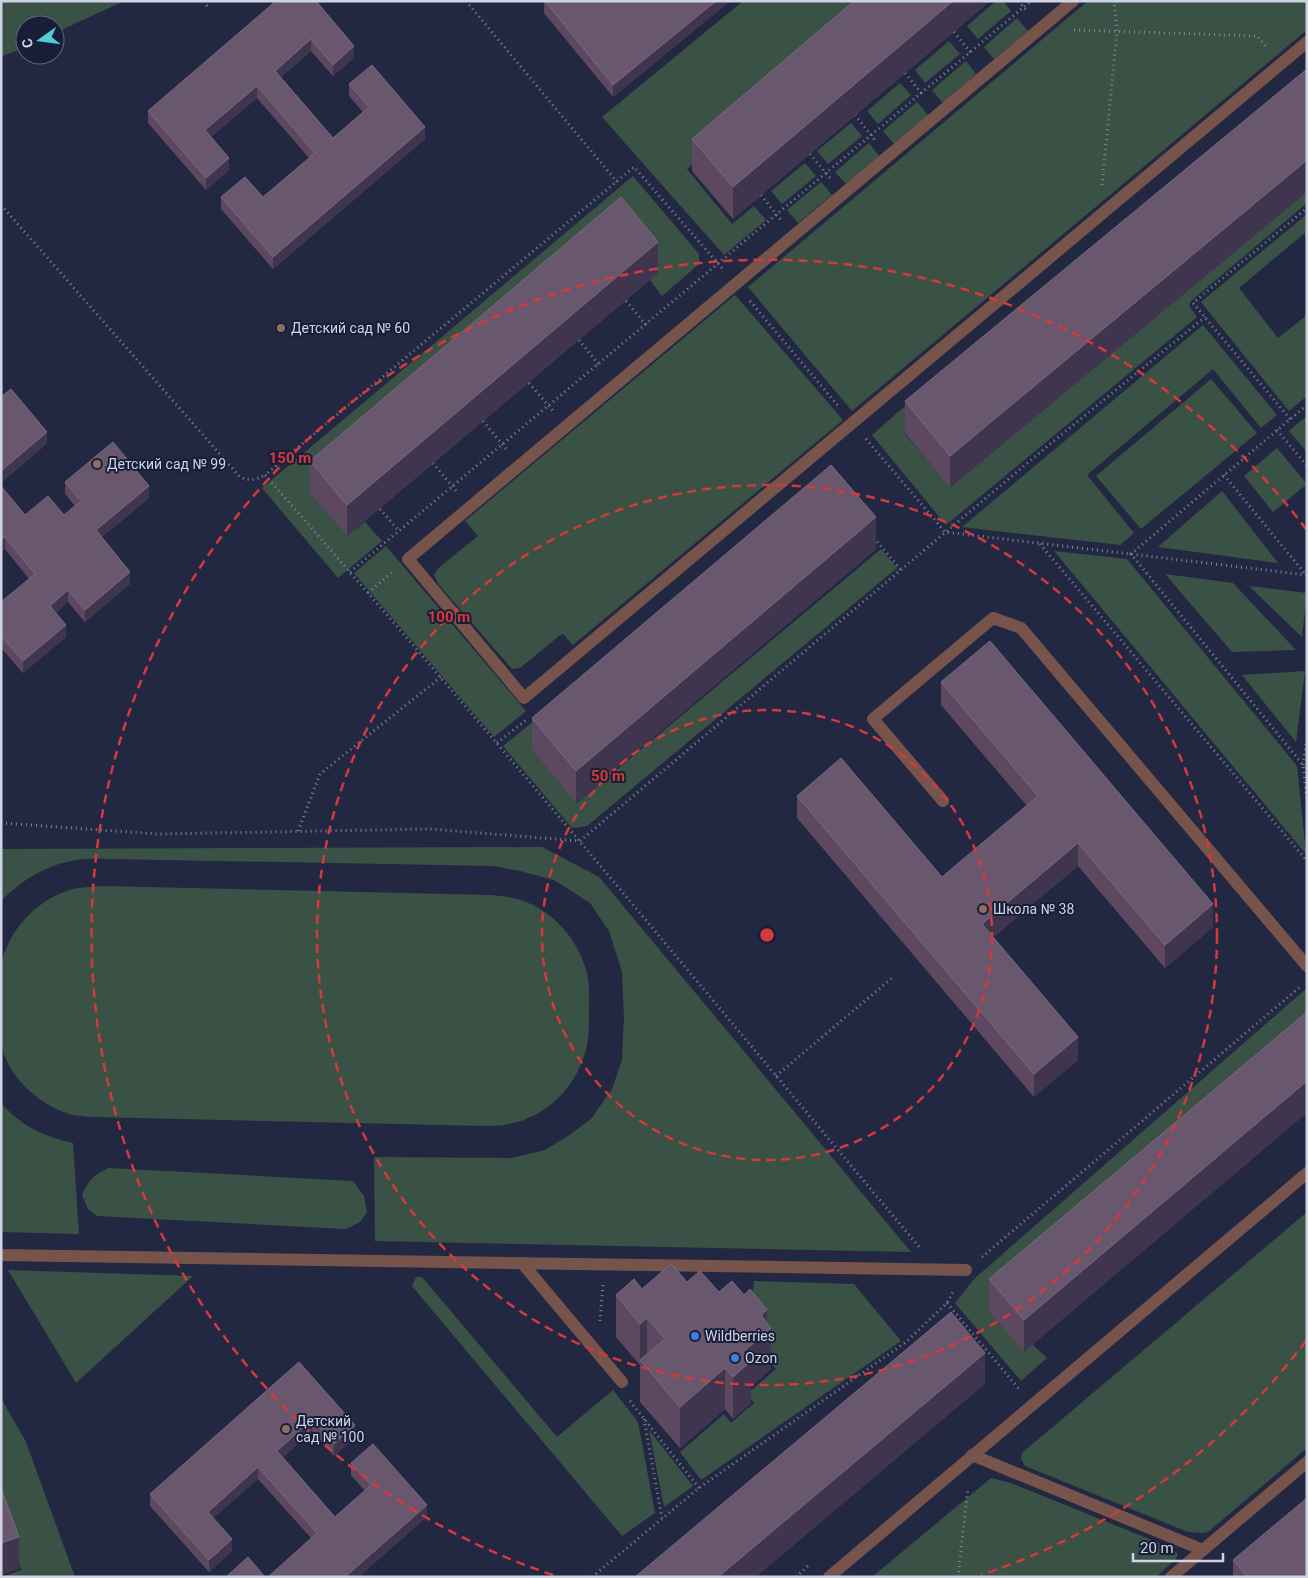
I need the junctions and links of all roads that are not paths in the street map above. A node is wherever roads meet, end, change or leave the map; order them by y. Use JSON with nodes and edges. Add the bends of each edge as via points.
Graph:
{"nodes":[{"id":1,"x":1073,"y":1,"type":"edge"},
{"id":2,"x":1307,"y":42,"type":"edge"},
{"id":3,"x":942,"y":801,"type":"dead end"},
{"id":4,"x":1307,"y":966,"type":"edge"},
{"id":5,"x":1307,"y":1173,"type":"edge"},
{"id":6,"x":1,"y":1255,"type":"edge"},
{"id":7,"x":522,"y":1263,"type":"junction"},
{"id":8,"x":966,"y":1270,"type":"road end"},
{"id":9,"x":622,"y":1382,"type":"road end"},
{"id":10,"x":972,"y":1455,"type":"junction"},
{"id":11,"x":1307,"y":1462,"type":"edge"},
{"id":12,"x":1203,"y":1550,"type":"junction"},
{"id":13,"x":829,"y":1577,"type":"edge"},
{"id":14,"x":1171,"y":1577,"type":"edge"}],
"edges":[{"from":1,"to":2,"type":"street","via":[[412,555],[524,698]]},
{"from":3,"to":4,"type":"street","via":[[873,719],[993,618],[1021,628]]},
{"from":5,"to":10,"type":"street"},
{"from":6,"to":7,"type":"street"},
{"from":7,"to":8,"type":"street"},
{"from":7,"to":9,"type":"street"},
{"from":10,"to":12,"type":"street"},
{"from":10,"to":13,"type":"street"},
{"from":11,"to":12,"type":"street"},
{"from":12,"to":14,"type":"street"}]}
